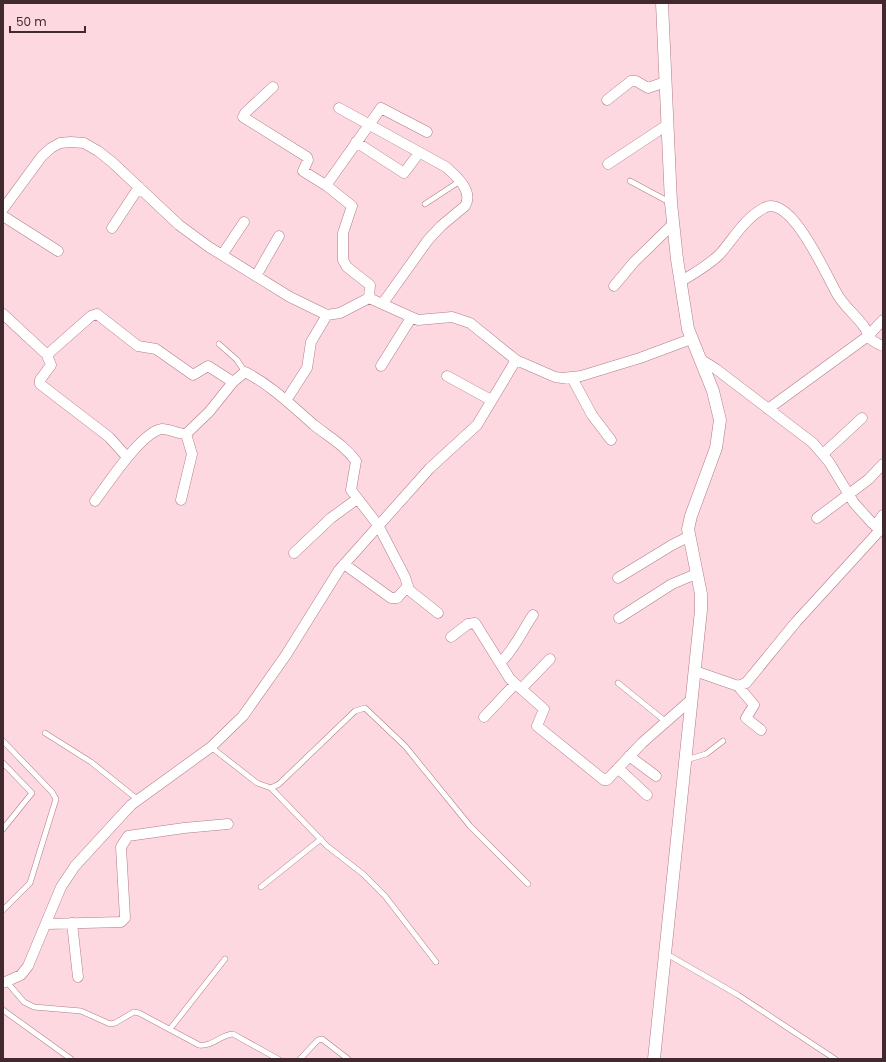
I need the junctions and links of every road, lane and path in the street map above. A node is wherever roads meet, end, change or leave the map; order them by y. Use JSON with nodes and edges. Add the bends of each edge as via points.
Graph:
{"nodes":[{"id":1,"x":662,"y":3,"type":"edge"},
{"id":2,"x":665,"y":82,"type":"junction"},
{"id":3,"x":273,"y":87,"type":"dead end"},
{"id":4,"x":607,"y":100,"type":"dead end"},
{"id":5,"x":339,"y":108,"type":"dead end"},
{"id":6,"x":370,"y":125,"type":"junction"},
{"id":7,"x":668,"y":125,"type":"junction"},
{"id":8,"x":427,"y":132,"type":"dead end"},
{"id":9,"x":356,"y":142,"type":"junction"},
{"id":10,"x":419,"y":153,"type":"junction"},
{"id":11,"x":608,"y":164,"type":"dead end"},
{"id":12,"x":630,"y":180,"type":"dead end"},
{"id":13,"x":460,"y":181,"type":"junction"},
{"id":14,"x":327,"y":186,"type":"junction"},
{"id":15,"x":139,"y":187,"type":"junction"},
{"id":16,"x":672,"y":203,"type":"junction"},
{"id":17,"x":425,"y":204,"type":"dead end"},
{"id":18,"x":3,"y":209,"type":"edge"},
{"id":19,"x":3,"y":216,"type":"edge"},
{"id":20,"x":244,"y":222,"type":"dead end"},
{"id":21,"x":673,"y":224,"type":"junction"},
{"id":22,"x":112,"y":228,"type":"dead end"},
{"id":23,"x":279,"y":236,"type":"dead end"},
{"id":24,"x":58,"y":251,"type":"dead end"},
{"id":25,"x":222,"y":255,"type":"junction"},
{"id":26,"x":256,"y":276,"type":"junction"},
{"id":27,"x":680,"y":282,"type":"junction"},
{"id":28,"x":614,"y":286,"type":"dead end"},
{"id":29,"x":369,"y":298,"type":"junction"},
{"id":30,"x":383,"y":303,"type":"junction"},
{"id":31,"x":3,"y":314,"type":"edge"},
{"id":32,"x":327,"y":315,"type":"junction"},
{"id":33,"x":411,"y":318,"type":"junction"},
{"id":34,"x":883,"y":320,"type":"edge"},
{"id":35,"x":868,"y":336,"type":"junction"},
{"id":36,"x":692,"y":339,"type":"junction"},
{"id":37,"x":219,"y":344,"type":"dead end"},
{"id":38,"x":883,"y":346,"type":"edge"},
{"id":39,"x":46,"y":353,"type":"junction"},
{"id":40,"x":700,"y":359,"type":"junction"},
{"id":41,"x":516,"y":360,"type":"junction"},
{"id":42,"x":381,"y":366,"type":"dead end"},
{"id":43,"x":245,"y":372,"type":"junction"},
{"id":44,"x":447,"y":376,"type":"dead end"},
{"id":45,"x":572,"y":378,"type":"junction"},
{"id":46,"x":234,"y":382,"type":"junction"},
{"id":47,"x":286,"y":399,"type":"junction"},
{"id":48,"x":491,"y":400,"type":"junction"},
{"id":49,"x":768,"y":409,"type":"junction"},
{"id":50,"x":862,"y":418,"type":"dead end"},
{"id":51,"x":186,"y":434,"type":"junction"},
{"id":52,"x":611,"y":440,"type":"dead end"},
{"id":53,"x":823,"y":454,"type":"junction"},
{"id":54,"x":127,"y":458,"type":"junction"},
{"id":55,"x":883,"y":464,"type":"edge"},
{"id":56,"x":848,"y":494,"type":"junction"},
{"id":57,"x":182,"y":500,"type":"dead end"},
{"id":58,"x":357,"y":500,"type":"junction"},
{"id":59,"x":95,"y":501,"type":"dead end"},
{"id":60,"x":883,"y":515,"type":"edge"},
{"id":61,"x":817,"y":518,"type":"dead end"},
{"id":62,"x":378,"y":524,"type":"junction"},
{"id":63,"x":880,"y":528,"type":"edge"},
{"id":64,"x":688,"y":537,"type":"junction"},
{"id":65,"x":294,"y":553,"type":"dead end"},
{"id":66,"x":344,"y":564,"type":"junction"},
{"id":67,"x":696,"y":574,"type":"junction"},
{"id":68,"x":618,"y":578,"type":"dead end"},
{"id":69,"x":408,"y":586,"type":"junction"},
{"id":70,"x":438,"y":613,"type":"dead end"},
{"id":71,"x":533,"y":615,"type":"dead end"},
{"id":72,"x":620,"y":618,"type":"dead end"},
{"id":73,"x":451,"y":637,"type":"dead end"},
{"id":74,"x":550,"y":659,"type":"dead end"},
{"id":75,"x":500,"y":663,"type":"junction"},
{"id":76,"x":695,"y":671,"type":"junction"},
{"id":77,"x":618,"y":683,"type":"dead end"},
{"id":78,"x":738,"y":686,"type":"junction"},
{"id":79,"x":518,"y":687,"type":"junction"},
{"id":80,"x":692,"y":699,"type":"junction"},
{"id":81,"x":484,"y":717,"type":"dead end"},
{"id":82,"x":665,"y":721,"type":"junction"},
{"id":83,"x":761,"y":730,"type":"dead end"},
{"id":84,"x":45,"y":733,"type":"dead end"},
{"id":85,"x":3,"y":741,"type":"edge"},
{"id":86,"x":723,"y":741,"type":"dead end"},
{"id":87,"x":211,"y":746,"type":"junction"},
{"id":88,"x":629,"y":756,"type":"junction"},
{"id":89,"x":686,"y":760,"type":"junction"},
{"id":90,"x":3,"y":763,"type":"edge"},
{"id":91,"x":618,"y":768,"type":"junction"},
{"id":92,"x":656,"y":776,"type":"dead end"},
{"id":93,"x":272,"y":788,"type":"junction"},
{"id":94,"x":647,"y":795,"type":"dead end"},
{"id":95,"x":137,"y":799,"type":"junction"},
{"id":96,"x":228,"y":824,"type":"dead end"},
{"id":97,"x":3,"y":828,"type":"edge"},
{"id":98,"x":321,"y":840,"type":"junction"},
{"id":99,"x":528,"y":884,"type":"dead end"},
{"id":100,"x":262,"y":887,"type":"dead end"},
{"id":101,"x":3,"y":910,"type":"edge"},
{"id":102,"x":72,"y":923,"type":"junction"},
{"id":103,"x":47,"y":924,"type":"junction"},
{"id":104,"x":665,"y":952,"type":"junction"},
{"id":105,"x":225,"y":959,"type":"dead end"},
{"id":106,"x":436,"y":962,"type":"dead end"},
{"id":107,"x":78,"y":977,"type":"dead end"},
{"id":108,"x":5,"y":982,"type":"edge"},
{"id":109,"x":3,"y":1010,"type":"edge"},
{"id":110,"x":170,"y":1029,"type":"junction"},
{"id":111,"x":71,"y":1059,"type":"edge"},
{"id":112,"x":278,"y":1059,"type":"edge"},
{"id":113,"x":300,"y":1059,"type":"edge"},
{"id":114,"x":348,"y":1059,"type":"edge"},
{"id":115,"x":654,"y":1059,"type":"edge"},
{"id":116,"x":835,"y":1059,"type":"edge"}],
"edges":[{"from":1,"to":2,"type":"street"},
{"from":2,"to":4,"type":"street","via":[[648,88],[631,81]]},
{"from":2,"to":7,"type":"street"},
{"from":3,"to":14,"type":"street","via":[[243,117],[306,157],[308,160],[303,171]]},
{"from":5,"to":6,"type":"street"},
{"from":6,"to":8,"type":"street","via":[[383,108]]},
{"from":6,"to":9,"type":"street"},
{"from":6,"to":10,"type":"street"},
{"from":7,"to":11,"type":"street"},
{"from":7,"to":16,"type":"street"},
{"from":9,"to":10,"type":"street","via":[[404,172]]},
{"from":9,"to":14,"type":"street"},
{"from":10,"to":13,"type":"street","via":[[446,167]]},
{"from":12,"to":16,"type":"lane"},
{"from":13,"to":17,"type":"lane"},
{"from":13,"to":30,"type":"street","via":[[468,194],[465,206],[428,240]]},
{"from":14,"to":29,"type":"street","via":[[352,206],[343,233],[343,260],[347,267],[370,285]]},
{"from":15,"to":18,"type":"street","via":[[98,151],[84,144],[60,143],[42,156]]},
{"from":15,"to":22,"type":"street"},
{"from":15,"to":25,"type":"street","via":[[179,225]]},
{"from":16,"to":21,"type":"street"},
{"from":19,"to":24,"type":"street"},
{"from":20,"to":25,"type":"street"},
{"from":21,"to":27,"type":"street"},
{"from":21,"to":28,"type":"street","via":[[634,262]]},
{"from":23,"to":26,"type":"street"},
{"from":25,"to":26,"type":"street"},
{"from":26,"to":32,"type":"street","via":[[290,297]]},
{"from":27,"to":35,"type":"street","via":[[716,258],[754,215],[765,207],[775,206],[790,218],[812,246],[835,292],[864,327]]},
{"from":27,"to":36,"type":"street"},
{"from":29,"to":30,"type":"street"},
{"from":29,"to":32,"type":"street","via":[[340,313]]},
{"from":30,"to":33,"type":"street"},
{"from":31,"to":39,"type":"street"},
{"from":32,"to":47,"type":"street","via":[[311,342],[307,368]]},
{"from":33,"to":41,"type":"street","via":[[452,318],[470,323]]},
{"from":33,"to":42,"type":"street"},
{"from":34,"to":35,"type":"street"},
{"from":35,"to":38,"type":"street"},
{"from":35,"to":49,"type":"street"},
{"from":36,"to":40,"type":"street"},
{"from":36,"to":45,"type":"street"},
{"from":37,"to":43,"type":"lane"},
{"from":39,"to":46,"type":"street","via":[[91,316],[97,314],[138,346],[159,350],[193,374],[208,366]]},
{"from":39,"to":54,"type":"street","via":[[51,365],[40,380],[40,384],[109,437]]},
{"from":40,"to":49,"type":"street"},
{"from":40,"to":64,"type":"street","via":[[718,407],[720,432],[691,516]]},
{"from":41,"to":45,"type":"street","via":[[555,377]]},
{"from":41,"to":48,"type":"street"},
{"from":43,"to":46,"type":"street"},
{"from":43,"to":47,"type":"street"},
{"from":44,"to":48,"type":"street"},
{"from":45,"to":52,"type":"street","via":[[592,415]]},
{"from":46,"to":51,"type":"street"},
{"from":47,"to":58,"type":"street","via":[[346,449],[356,461],[350,488]]},
{"from":48,"to":62,"type":"street","via":[[473,430],[433,464]]},
{"from":49,"to":53,"type":"street","via":[[807,438]]},
{"from":50,"to":53,"type":"street"},
{"from":51,"to":54,"type":"street","via":[[168,430],[155,431]]},
{"from":51,"to":57,"type":"street","via":[[192,454]]},
{"from":53,"to":56,"type":"street"},
{"from":54,"to":59,"type":"street"},
{"from":55,"to":56,"type":"street","via":[[869,479]]},
{"from":56,"to":61,"type":"street"},
{"from":56,"to":63,"type":"street","via":[[867,518]]},
{"from":58,"to":62,"type":"street"},
{"from":58,"to":65,"type":"street","via":[[331,518]]},
{"from":60,"to":63,"type":"street"},
{"from":62,"to":66,"type":"street"},
{"from":62,"to":69,"type":"street"},
{"from":63,"to":78,"type":"street","via":[[796,622],[746,683]]},
{"from":64,"to":67,"type":"street"},
{"from":64,"to":68,"type":"street"},
{"from":66,"to":69,"type":"street","via":[[391,598],[397,598]]},
{"from":66,"to":87,"type":"street","via":[[252,706]]},
{"from":67,"to":72,"type":"street","via":[[672,584]]},
{"from":67,"to":76,"type":"street","via":[[701,610]]},
{"from":69,"to":70,"type":"street","via":[[409,590]]},
{"from":71,"to":75,"type":"street","via":[[509,655]]},
{"from":73,"to":75,"type":"street","via":[[468,624],[475,623]]},
{"from":74,"to":79,"type":"street"},
{"from":75,"to":79,"type":"street"},
{"from":76,"to":78,"type":"street"},
{"from":76,"to":80,"type":"street"},
{"from":77,"to":82,"type":"lane"},
{"from":78,"to":83,"type":"street","via":[[754,705],[746,718]]},
{"from":79,"to":81,"type":"street"},
{"from":79,"to":91,"type":"street","via":[[544,709],[537,726],[601,778],[607,780]]},
{"from":80,"to":82,"type":"street"},
{"from":80,"to":89,"type":"street"},
{"from":82,"to":88,"type":"street"},
{"from":84,"to":95,"type":"lane","via":[[86,758]]},
{"from":85,"to":101,"type":"lane","via":[[56,799],[30,884]]},
{"from":86,"to":89,"type":"lane","via":[[706,754]]},
{"from":87,"to":93,"type":"lane","via":[[257,783]]},
{"from":87,"to":95,"type":"street"},
{"from":88,"to":91,"type":"street"},
{"from":88,"to":92,"type":"street"},
{"from":89,"to":104,"type":"street"},
{"from":90,"to":97,"type":"lane","via":[[32,793]]},
{"from":91,"to":94,"type":"street"},
{"from":93,"to":98,"type":"lane"},
{"from":93,"to":99,"type":"lane","via":[[280,784],[356,711],[365,708],[405,746],[470,826]]},
{"from":95,"to":103,"type":"street","via":[[66,877]]},
{"from":96,"to":102,"type":"street","via":[[128,836],[121,847],[125,918],[121,922]]},
{"from":98,"to":100,"type":"lane"},
{"from":98,"to":106,"type":"lane","via":[[385,896]]},
{"from":102,"to":103,"type":"street"},
{"from":102,"to":107,"type":"street"},
{"from":103,"to":108,"type":"street","via":[[25,971]]},
{"from":104,"to":115,"type":"street"},
{"from":104,"to":116,"type":"lane","via":[[738,995]]},
{"from":105,"to":110,"type":"lane"},
{"from":108,"to":110,"type":"lane","via":[[24,1002],[34,1007],[81,1011],[110,1024],[115,1024],[134,1012]]},
{"from":109,"to":111,"type":"lane"},
{"from":110,"to":112,"type":"lane","via":[[205,1046],[228,1034],[236,1035]]},
{"from":113,"to":114,"type":"lane","via":[[322,1039]]}]}
